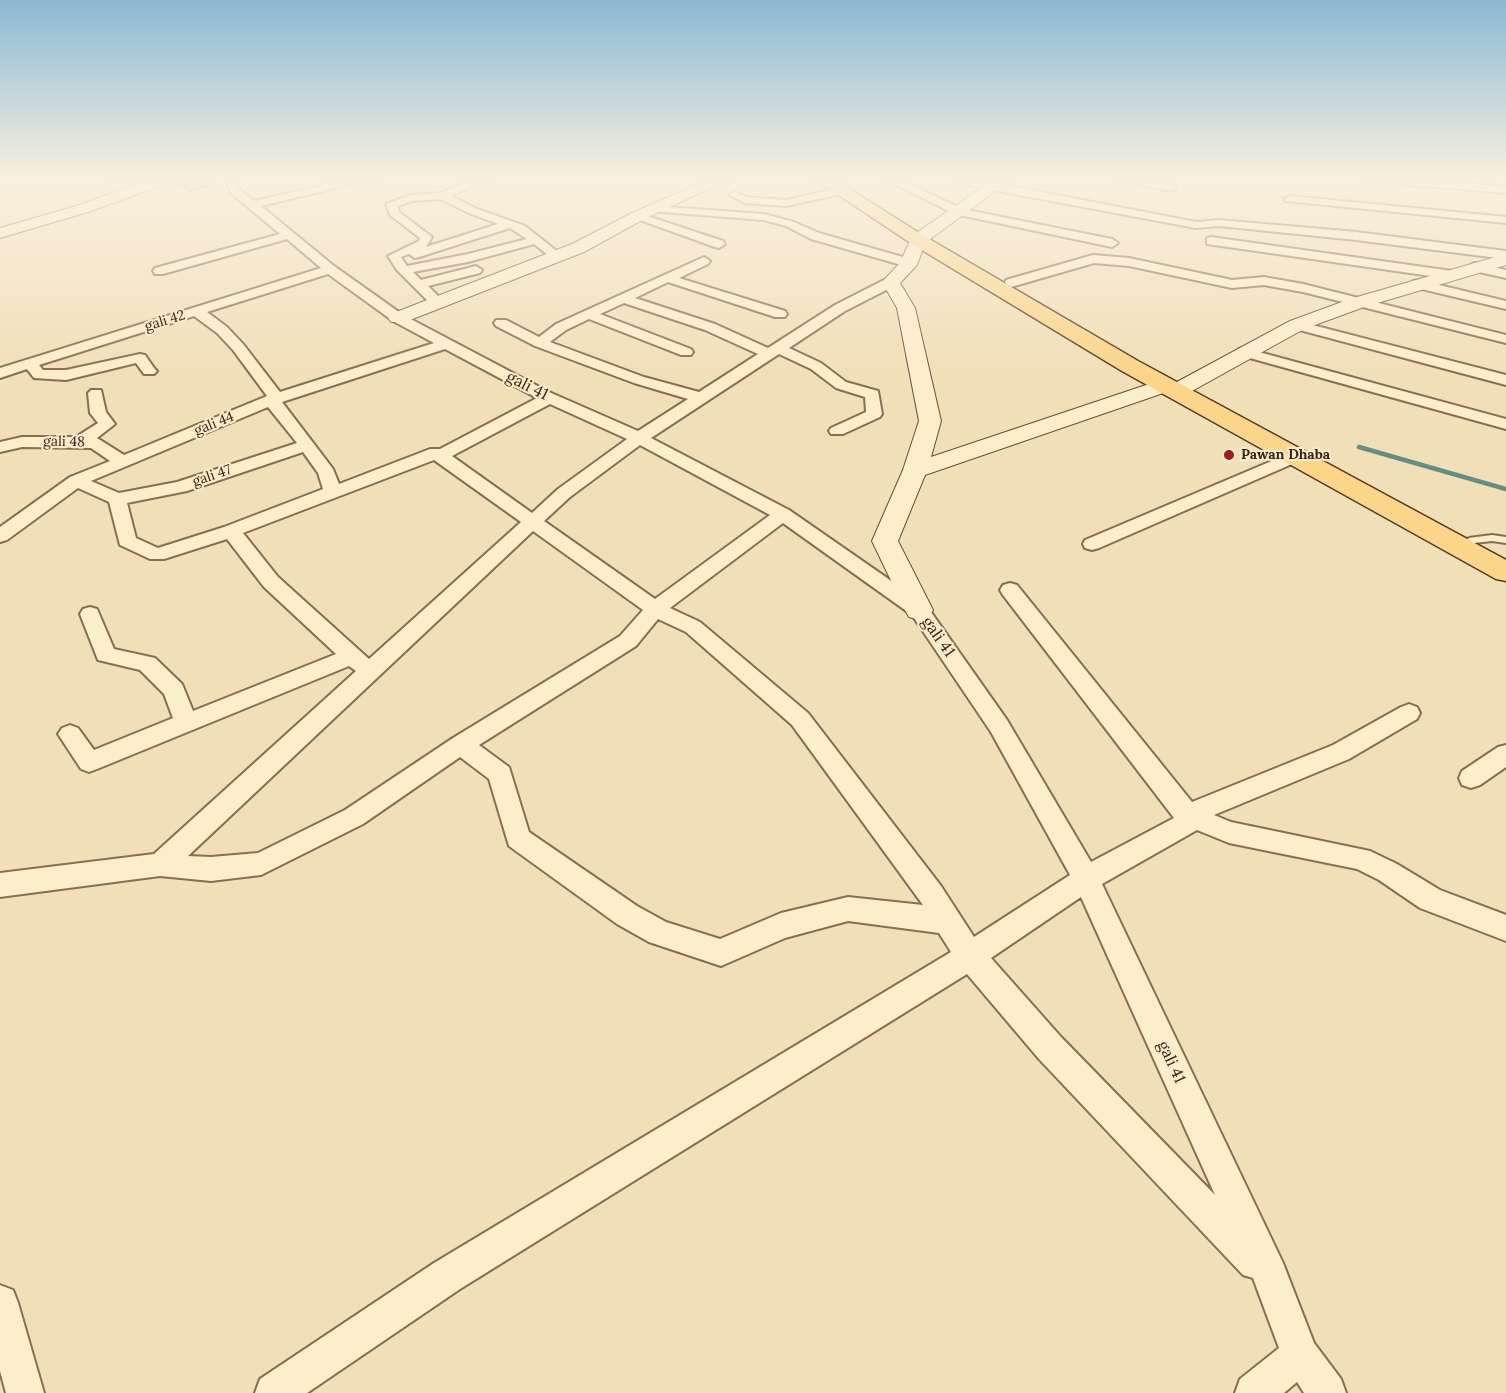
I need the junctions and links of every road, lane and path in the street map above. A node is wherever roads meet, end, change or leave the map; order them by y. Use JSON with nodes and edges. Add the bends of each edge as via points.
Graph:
{"nodes":[{"id":1,"x":260,"y":243,"type":"edge"},
{"id":2,"x":299,"y":243,"type":"edge"},
{"id":3,"x":424,"y":243,"type":"edge"},
{"id":4,"x":448,"y":243,"type":"edge"},
{"id":5,"x":541,"y":243,"type":"edge"},
{"id":6,"x":561,"y":243,"type":"edge"},
{"id":7,"x":839,"y":243,"type":"edge"},
{"id":8,"x":921,"y":243,"type":"edge"},
{"id":9,"x":934,"y":243,"type":"edge"},
{"id":10,"x":935,"y":243,"type":"edge"},
{"id":11,"x":1226,"y":243,"type":"edge"},
{"id":12,"x":1472,"y":243,"type":"edge"},
{"id":13,"x":547,"y":248,"type":"junction"},
{"id":14,"x":1506,"y":257,"type":"edge"},
{"id":15,"x":396,"y":259,"type":"junction"},
{"id":16,"x":705,"y":261,"type":"dead end"},
{"id":17,"x":909,"y":263,"type":"junction"},
{"id":18,"x":1474,"y":267,"type":"junction"},
{"id":19,"x":330,"y":269,"type":"junction"},
{"id":20,"x":405,"y":270,"type":"junction"},
{"id":21,"x":159,"y":271,"type":"dead end"},
{"id":22,"x":1452,"y":274,"type":"junction"},
{"id":23,"x":1506,"y":274,"type":"edge"},
{"id":24,"x":667,"y":278,"type":"junction"},
{"id":25,"x":891,"y":282,"type":"junction"},
{"id":26,"x":1011,"y":283,"type":"junction"},
{"id":27,"x":420,"y":284,"type":"junction"},
{"id":28,"x":1418,"y":284,"type":"junction"},
{"id":29,"x":623,"y":298,"type":"junction"},
{"id":30,"x":438,"y":303,"type":"junction"},
{"id":31,"x":1358,"y":303,"type":"junction"},
{"id":32,"x":748,"y":304,"type":"junction"},
{"id":33,"x":1506,"y":305,"type":"edge"},
{"id":34,"x":196,"y":311,"type":"junction"},
{"id":35,"x":780,"y":314,"type":"dead end"},
{"id":36,"x":588,"y":315,"type":"junction"},
{"id":37,"x":398,"y":318,"type":"junction"},
{"id":38,"x":501,"y":323,"type":"dead end"},
{"id":39,"x":1297,"y":325,"type":"junction"},
{"id":40,"x":710,"y":327,"type":"junction"},
{"id":41,"x":1506,"y":339,"type":"edge"},
{"id":42,"x":540,"y":343,"type":"junction"},
{"id":43,"x":444,"y":344,"type":"junction"},
{"id":44,"x":773,"y":351,"type":"junction"},
{"id":45,"x":686,"y":352,"type":"dead end"},
{"id":46,"x":1244,"y":352,"type":"junction"},
{"id":47,"x":30,"y":363,"type":"junction"},
{"id":48,"x":149,"y":371,"type":"dead end"},
{"id":49,"x":0,"y":373,"type":"edge"},
{"id":50,"x":1506,"y":380,"type":"edge"},
{"id":51,"x":1175,"y":386,"type":"junction"},
{"id":52,"x":96,"y":393,"type":"dead end"},
{"id":53,"x":549,"y":398,"type":"junction"},
{"id":54,"x":701,"y":398,"type":"junction"},
{"id":55,"x":274,"y":399,"type":"junction"},
{"id":56,"x":1506,"y":424,"type":"edge"},
{"id":57,"x":837,"y":431,"type":"dead end"},
{"id":58,"x":639,"y":438,"type":"junction"},
{"id":59,"x":80,"y":442,"type":"junction"},
{"id":60,"x":306,"y":445,"type":"junction"},
{"id":61,"x":0,"y":447,"type":"edge"},
{"id":62,"x":440,"y":456,"type":"junction"},
{"id":63,"x":1293,"y":457,"type":"junction"},
{"id":64,"x":121,"y":462,"type":"junction"},
{"id":65,"x":915,"y":470,"type":"junction"},
{"id":66,"x":76,"y":481,"type":"junction"},
{"id":67,"x":333,"y":492,"type":"junction"},
{"id":68,"x":117,"y":499,"type":"junction"},
{"id":69,"x":783,"y":514,"type":"junction"},
{"id":70,"x":534,"y":521,"type":"junction"},
{"id":71,"x":231,"y":531,"type":"junction"},
{"id":72,"x":0,"y":536,"type":"edge"},
{"id":73,"x":1506,"y":540,"type":"edge"},
{"id":74,"x":1092,"y":544,"type":"dead end"},
{"id":75,"x":1466,"y":544,"type":"junction"},
{"id":76,"x":1506,"y":559,"type":"edge"},
{"id":77,"x":1506,"y":572,"type":"edge"},
{"id":78,"x":1010,"y":590,"type":"dead end"},
{"id":79,"x":655,"y":609,"type":"junction"},
{"id":80,"x":919,"y":610,"type":"junction"},
{"id":81,"x":90,"y":614,"type":"dead end"},
{"id":82,"x":352,"y":656,"type":"junction"},
{"id":83,"x":370,"y":672,"type":"junction"},
{"id":84,"x":1409,"y":713,"type":"dead end"},
{"id":85,"x":186,"y":722,"type":"junction"},
{"id":86,"x":70,"y":734,"type":"dead end"},
{"id":87,"x":461,"y":744,"type":"junction"},
{"id":88,"x":1506,"y":754,"type":"edge"},
{"id":89,"x":1471,"y":778,"type":"dead end"},
{"id":90,"x":1187,"y":815,"type":"junction"},
{"id":91,"x":160,"y":865,"type":"junction"},
{"id":92,"x":1086,"y":879,"type":"junction"},
{"id":93,"x":0,"y":885,"type":"edge"},
{"id":94,"x":948,"y":921,"type":"junction"},
{"id":95,"x":1506,"y":928,"type":"edge"},
{"id":96,"x":970,"y":956,"type":"junction"},
{"id":97,"x":1270,"y":1276,"type":"junction"},
{"id":98,"x":0,"y":1303,"type":"edge"},
{"id":99,"x":1300,"y":1355,"type":"junction"},
{"id":100,"x":25,"y":1393,"type":"edge"},
{"id":101,"x":274,"y":1393,"type":"edge"},
{"id":102,"x":1254,"y":1393,"type":"edge"},
{"id":103,"x":1327,"y":1393,"type":"edge"}],
"edges":[{"from":1,"to":21,"type":"street"},
{"from":2,"to":19,"type":"street","name":"gali 41"},
{"from":3,"to":15,"type":"street","via":[[394,255]]},
{"from":4,"to":15,"type":"street"},
{"from":5,"to":13,"type":"street"},
{"from":6,"to":13,"type":"street"},
{"from":7,"to":17,"type":"street"},
{"from":8,"to":17,"type":"street"},
{"from":9,"to":51,"type":"main road"},
{"from":10,"to":26,"type":"main road"},
{"from":11,"to":22,"type":"street"},
{"from":12,"to":14,"type":"street"},
{"from":13,"to":20,"type":"street"},
{"from":13,"to":27,"type":"street"},
{"from":13,"to":30,"type":"street"},
{"from":14,"to":18,"type":"street"},
{"from":15,"to":20,"type":"street"},
{"from":16,"to":24,"type":"street"},
{"from":17,"to":25,"type":"street"},
{"from":18,"to":22,"type":"street"},
{"from":18,"to":23,"type":"street"},
{"from":19,"to":34,"type":"street","name":"gali 42"},
{"from":19,"to":37,"type":"street","name":"gali 41"},
{"from":20,"to":27,"type":"street"},
{"from":22,"to":28,"type":"street"},
{"from":24,"to":29,"type":"street"},
{"from":24,"to":32,"type":"street"},
{"from":25,"to":44,"type":"street","via":[[840,308]]},
{"from":25,"to":65,"type":"street","via":[[906,308],[930,421]]},
{"from":26,"to":31,"type":"street","via":[[1093,259],[1151,266],[1232,284],[1284,284]]},
{"from":26,"to":51,"type":"main road"},
{"from":27,"to":30,"type":"street"},
{"from":28,"to":31,"type":"street"},
{"from":28,"to":33,"type":"street"},
{"from":29,"to":36,"type":"street"},
{"from":29,"to":40,"type":"street"},
{"from":30,"to":37,"type":"street"},
{"from":31,"to":39,"type":"street"},
{"from":31,"to":41,"type":"street"},
{"from":32,"to":35,"type":"street"},
{"from":32,"to":40,"type":"street"},
{"from":34,"to":47,"type":"street","name":"gali 42"},
{"from":34,"to":55,"type":"street","via":[[238,346]]},
{"from":36,"to":42,"type":"street","via":[[561,327]]},
{"from":36,"to":45,"type":"street"},
{"from":37,"to":43,"type":"street","name":"gali 41"},
{"from":38,"to":42,"type":"street"},
{"from":39,"to":46,"type":"street"},
{"from":39,"to":50,"type":"street"},
{"from":40,"to":44,"type":"street"},
{"from":42,"to":54,"type":"street","via":[[639,380]]},
{"from":43,"to":53,"type":"street","name":"gali 41"},
{"from":43,"to":55,"type":"street","name":"gali 44"},
{"from":44,"to":54,"type":"street"},
{"from":44,"to":57,"type":"street","via":[[816,366],[841,385],[873,394],[874,414]]},
{"from":46,"to":51,"type":"street"},
{"from":46,"to":56,"type":"street"},
{"from":47,"to":48,"type":"street","via":[[39,375],[66,375],[140,358]]},
{"from":47,"to":49,"type":"street","name":"gali 42"},
{"from":51,"to":63,"type":"main road"},
{"from":51,"to":65,"type":"street"},
{"from":51,"to":75,"type":"main road"},
{"from":52,"to":59,"type":"street","via":[[98,413],[107,424]]},
{"from":53,"to":58,"type":"street","name":"gali 41"},
{"from":53,"to":62,"type":"street"},
{"from":54,"to":58,"type":"street"},
{"from":55,"to":60,"type":"street"},
{"from":55,"to":64,"type":"street","name":"gali 44"},
{"from":58,"to":69,"type":"street","name":"gali 41"},
{"from":58,"to":70,"type":"street","via":[[564,493]]},
{"from":59,"to":61,"type":"street","name":"gali 48","via":[[22,442]]},
{"from":59,"to":64,"type":"street","name":"gali 48","via":[[95,443]]},
{"from":60,"to":67,"type":"street","via":[[327,473]]},
{"from":60,"to":68,"type":"street","name":"gali 47","via":[[181,487]]},
{"from":62,"to":67,"type":"street","via":[[436,453]]},
{"from":62,"to":70,"type":"street"},
{"from":63,"to":74,"type":"street"},
{"from":63,"to":75,"type":"main road"},
{"from":64,"to":66,"type":"street","name":"gali 44"},
{"from":65,"to":80,"type":"street","via":[[885,541]]},
{"from":66,"to":68,"type":"street"},
{"from":66,"to":72,"type":"street","name":"gali 44"},
{"from":67,"to":71,"type":"street"},
{"from":68,"to":71,"type":"street","via":[[127,542],[157,555]]},
{"from":69,"to":79,"type":"street"},
{"from":69,"to":80,"type":"street","name":"gali 41"},
{"from":70,"to":79,"type":"street"},
{"from":70,"to":83,"type":"street"},
{"from":71,"to":82,"type":"street","via":[[271,582]]},
{"from":73,"to":75,"type":"lane","via":[[1492,538]]},
{"from":75,"to":76,"type":"main road"},
{"from":75,"to":77,"type":"main road"},
{"from":78,"to":90,"type":"street"},
{"from":79,"to":87,"type":"street","via":[[628,641]]},
{"from":79,"to":94,"type":"street","via":[[693,627],[800,719]]},
{"from":80,"to":92,"type":"street","name":"gali 41","via":[[999,726]]},
{"from":81,"to":85,"type":"street","via":[[106,655],[147,664],[174,690]]},
{"from":82,"to":83,"type":"street"},
{"from":82,"to":85,"type":"street"},
{"from":83,"to":91,"type":"street"},
{"from":84,"to":90,"type":"street","via":[[1341,752]]},
{"from":85,"to":86,"type":"street","via":[[89,762]]},
{"from":87,"to":91,"type":"street","via":[[354,817],[261,864],[211,868]]},
{"from":87,"to":94,"type":"street","via":[[500,774],[518,838],[659,933],[721,953],[781,926],[848,909]]},
{"from":88,"to":89,"type":"street"},
{"from":90,"to":92,"type":"street","via":[[1187,825]]},
{"from":90,"to":95,"type":"street","via":[[1229,832],[1361,859],[1430,899]]},
{"from":91,"to":93,"type":"street"},
{"from":92,"to":96,"type":"street"},
{"from":92,"to":97,"type":"street","name":"gali 41"},
{"from":94,"to":96,"type":"street"},
{"from":96,"to":97,"type":"street","via":[[1050,1048]]},
{"from":96,"to":101,"type":"street","via":[[447,1276]]},
{"from":97,"to":99,"type":"street","name":"gali 41"},
{"from":98,"to":100,"type":"street"},
{"from":99,"to":102,"type":"street"},
{"from":99,"to":103,"type":"street","name":"gali 41"}]}
